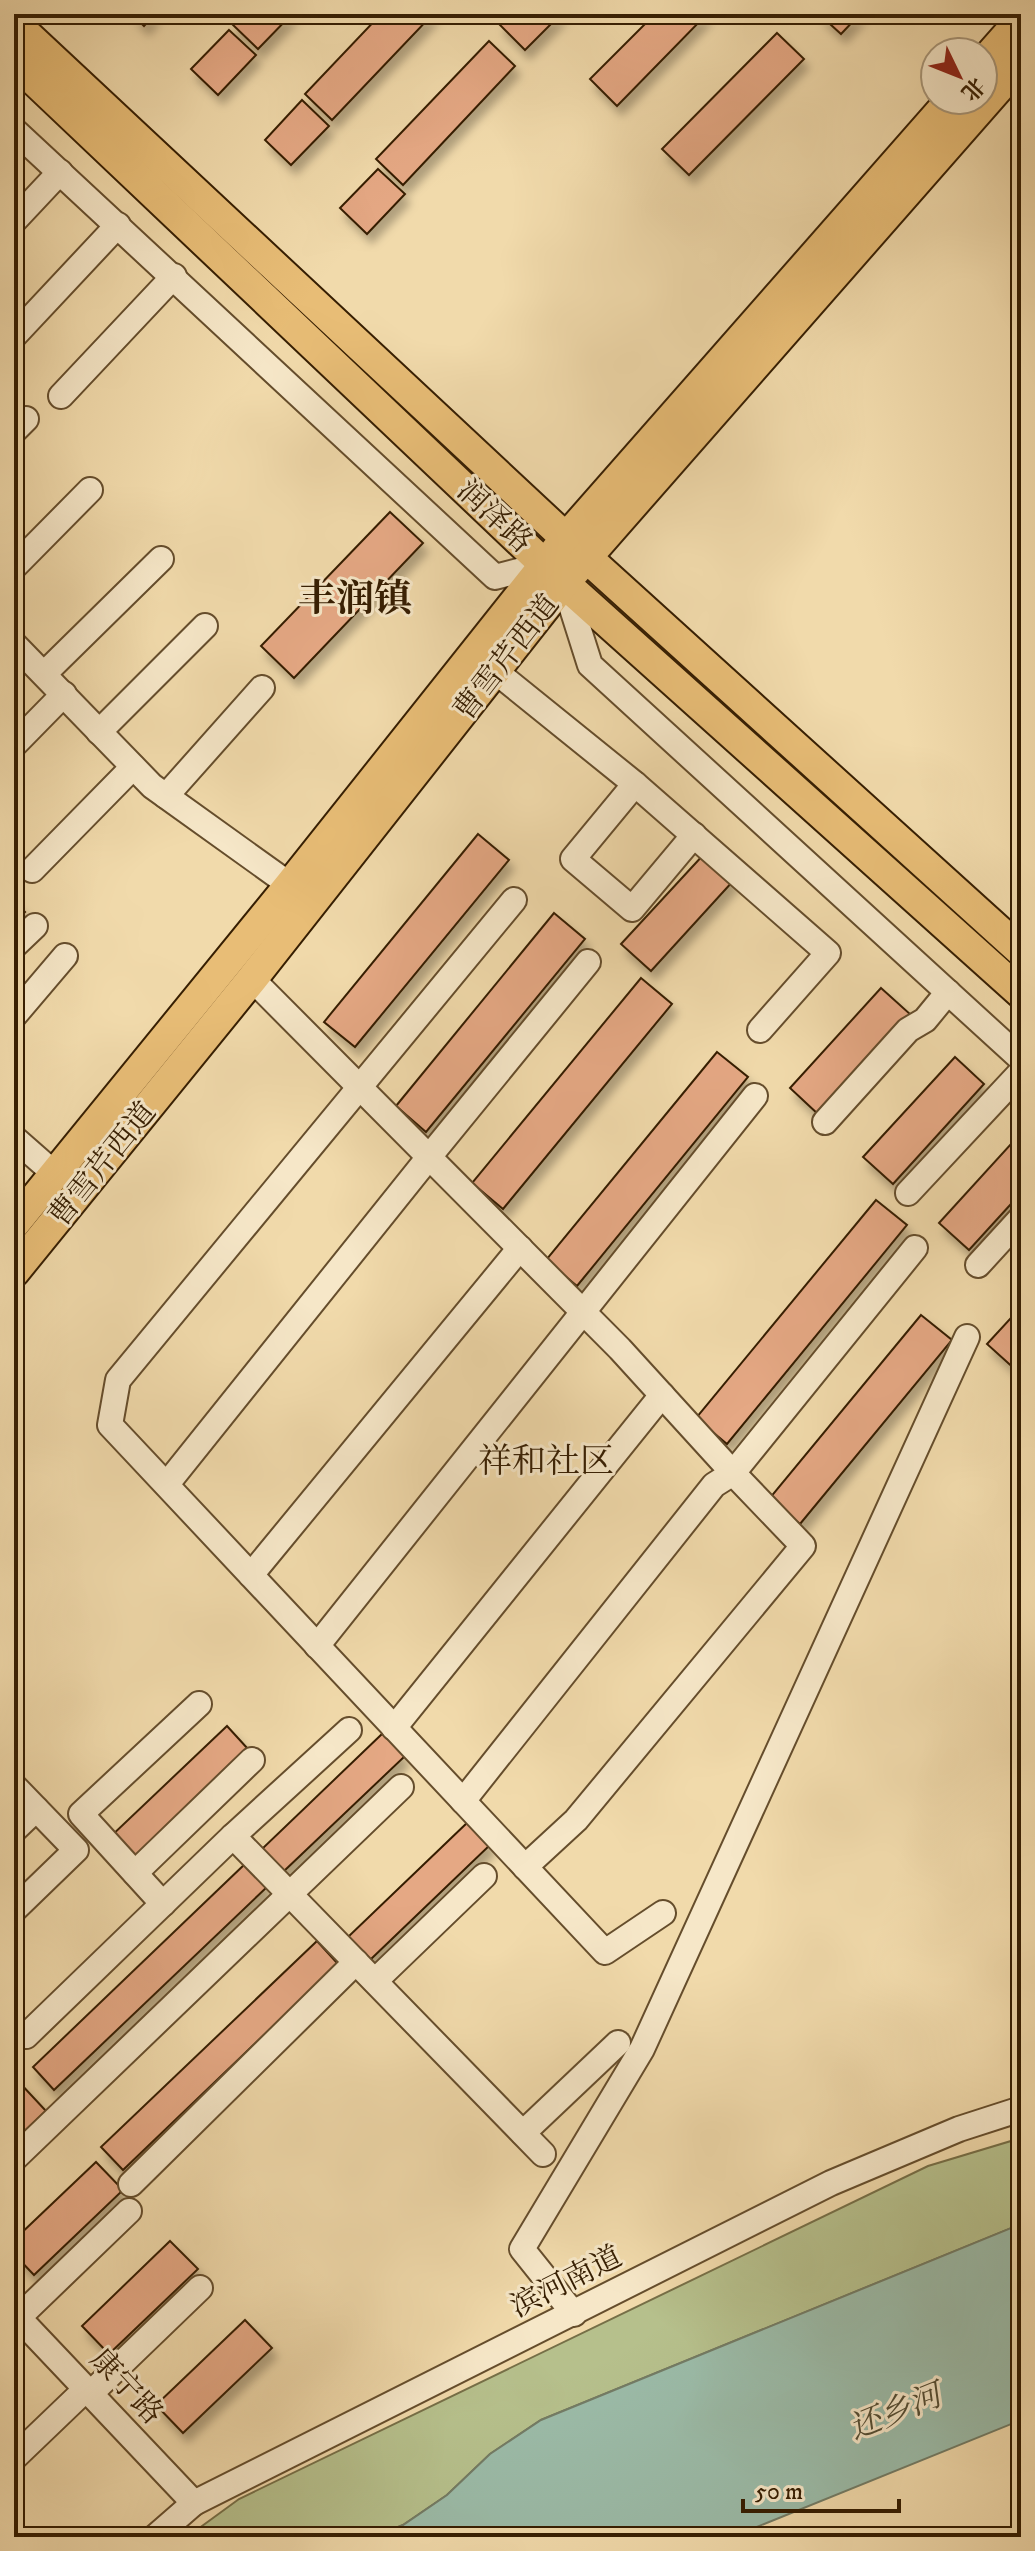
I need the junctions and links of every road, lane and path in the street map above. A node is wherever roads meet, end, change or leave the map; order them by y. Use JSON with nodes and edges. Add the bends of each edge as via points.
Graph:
{"nodes":[{"id":1,"x":1021,"y":20,"type":"edge"},
{"id":2,"x":14,"y":23,"type":"edge"},
{"id":3,"x":999,"y":45,"type":"edge"},
{"id":4,"x":14,"y":61,"type":"edge"},
{"id":5,"x":1021,"y":62,"type":"edge"},
{"id":6,"x":938,"y":116,"type":"edge"},
{"id":7,"x":14,"y":130,"type":"edge"},
{"id":8,"x":60,"y":172,"type":"junction"},
{"id":9,"x":14,"y":221,"type":"edge"},
{"id":10,"x":118,"y":225,"type":"junction"},
{"id":11,"x":174,"y":276,"type":"junction"},
{"id":12,"x":14,"y":336,"type":"edge"},
{"id":13,"x":61,"y":396,"type":"dead end"},
{"id":14,"x":90,"y":490,"type":"dead end"},
{"id":15,"x":576,"y":548,"type":"junction"},
{"id":16,"x":161,"y":559,"type":"dead end"},
{"id":17,"x":14,"y":567,"type":"edge"},
{"id":18,"x":554,"y":573,"type":"junction"},
{"id":19,"x":205,"y":626,"type":"dead end"},
{"id":20,"x":14,"y":644,"type":"edge"},
{"id":21,"x":495,"y":671,"type":"junction"},
{"id":22,"x":44,"y":674,"type":"junction"},
{"id":23,"x":262,"y":688,"type":"dead end"},
{"id":24,"x":64,"y":694,"type":"junction"},
{"id":25,"x":99,"y":732,"type":"junction"},
{"id":26,"x":14,"y":745,"type":"edge"},
{"id":27,"x":133,"y":767,"type":"junction"},
{"id":28,"x":635,"y":784,"type":"junction"},
{"id":29,"x":166,"y":796,"type":"junction"},
{"id":30,"x":694,"y":835,"type":"junction"},
{"id":31,"x":32,"y":870,"type":"dead end"},
{"id":32,"x":290,"y":885,"type":"junction"},
{"id":33,"x":514,"y":900,"type":"dead end"},
{"id":34,"x":35,"y":926,"type":"dead end"},
{"id":35,"x":14,"y":946,"type":"edge"},
{"id":36,"x":1021,"y":951,"type":"edge"},
{"id":37,"x":65,"y":956,"type":"dead end"},
{"id":38,"x":588,"y":962,"type":"dead end"},
{"id":39,"x":252,"y":979,"type":"junction"},
{"id":40,"x":948,"y":992,"type":"junction"},
{"id":41,"x":1021,"y":993,"type":"edge"},
{"id":42,"x":14,"y":1016,"type":"edge"},
{"id":43,"x":760,"y":1030,"type":"dead end"},
{"id":44,"x":1021,"y":1059,"type":"edge"},
{"id":45,"x":1021,"y":1072,"type":"edge"},
{"id":46,"x":359,"y":1087,"type":"junction"},
{"id":47,"x":755,"y":1096,"type":"dead end"},
{"id":48,"x":825,"y":1122,"type":"dead end"},
{"id":49,"x":14,"y":1138,"type":"edge"},
{"id":50,"x":429,"y":1157,"type":"junction"},
{"id":51,"x":55,"y":1174,"type":"junction"},
{"id":52,"x":908,"y":1193,"type":"dead end"},
{"id":53,"x":1021,"y":1218,"type":"edge"},
{"id":54,"x":14,"y":1224,"type":"edge"},
{"id":55,"x":520,"y":1248,"type":"junction"},
{"id":56,"x":915,"y":1248,"type":"dead end"},
{"id":57,"x":978,"y":1265,"type":"dead end"},
{"id":58,"x":14,"y":1272,"type":"edge"},
{"id":59,"x":583,"y":1312,"type":"junction"},
{"id":60,"x":967,"y":1337,"type":"dead end"},
{"id":61,"x":662,"y":1395,"type":"junction"},
{"id":62,"x":733,"y":1473,"type":"junction"},
{"id":63,"x":167,"y":1484,"type":"junction"},
{"id":64,"x":251,"y":1575,"type":"junction"},
{"id":65,"x":317,"y":1646,"type":"junction"},
{"id":66,"x":199,"y":1704,"type":"dead end"},
{"id":67,"x":394,"y":1728,"type":"junction"},
{"id":68,"x":349,"y":1730,"type":"dead end"},
{"id":69,"x":252,"y":1760,"type":"dead end"},
{"id":70,"x":14,"y":1786,"type":"edge"},
{"id":71,"x":401,"y":1787,"type":"dead end"},
{"id":72,"x":463,"y":1801,"type":"junction"},
{"id":73,"x":36,"y":1809,"type":"junction"},
{"id":74,"x":14,"y":1830,"type":"edge"},
{"id":75,"x":233,"y":1836,"type":"junction"},
{"id":76,"x":525,"y":1867,"type":"junction"},
{"id":77,"x":135,"y":1873,"type":"junction"},
{"id":78,"x":484,"y":1876,"type":"dead end"},
{"id":79,"x":290,"y":1894,"type":"junction"},
{"id":80,"x":163,"y":1904,"type":"junction"},
{"id":81,"x":14,"y":1910,"type":"edge"},
{"id":82,"x":663,"y":1913,"type":"dead end"},
{"id":83,"x":356,"y":1962,"type":"junction"},
{"id":84,"x":375,"y":1981,"type":"junction"},
{"id":85,"x":26,"y":2036,"type":"dead end"},
{"id":86,"x":618,"y":2043,"type":"dead end"},
{"id":87,"x":1021,"y":2109,"type":"edge"},
{"id":88,"x":523,"y":2133,"type":"junction"},
{"id":89,"x":543,"y":2154,"type":"dead end"},
{"id":90,"x":14,"y":2159,"type":"edge"},
{"id":91,"x":131,"y":2184,"type":"dead end"},
{"id":92,"x":129,"y":2211,"type":"dead end"},
{"id":93,"x":200,"y":2288,"type":"dead end"},
{"id":94,"x":574,"y":2314,"type":"junction"},
{"id":95,"x":16,"y":2316,"type":"edge"},
{"id":96,"x":88,"y":2391,"type":"junction"},
{"id":97,"x":14,"y":2458,"type":"edge"},
{"id":98,"x":194,"y":2503,"type":"junction"},
{"id":99,"x":155,"y":2537,"type":"edge"}],
"edges":[{"from":1,"to":3,"type":"main road"},
{"from":2,"to":15,"type":"main road","name":"润泽路"},
{"from":4,"to":18,"type":"main road","name":"润泽路"},
{"from":5,"to":15,"type":"main road","name":"曹雪芹西道"},
{"from":6,"to":15,"type":"main road","name":"曹雪芹西道"},
{"from":7,"to":8,"type":"street"},
{"from":8,"to":9,"type":"street"},
{"from":8,"to":10,"type":"street"},
{"from":10,"to":11,"type":"street"},
{"from":10,"to":12,"type":"street"},
{"from":11,"to":13,"type":"street"},
{"from":11,"to":18,"type":"street","via":[[495,577]]},
{"from":14,"to":17,"type":"street"},
{"from":15,"to":18,"type":"main road","name":"曹雪芹西道"},
{"from":15,"to":36,"type":"main road","name":"润泽路"},
{"from":16,"to":22,"type":"street"},
{"from":18,"to":21,"type":"main road","name":"曹雪芹西道"},
{"from":18,"to":32,"type":"main road","name":"曹雪芹西道"},
{"from":18,"to":40,"type":"street","via":[[590,665]]},
{"from":18,"to":41,"type":"main road","name":"润泽路"},
{"from":19,"to":25,"type":"street"},
{"from":20,"to":22,"type":"street"},
{"from":21,"to":28,"type":"street"},
{"from":21,"to":39,"type":"main road","name":"曹雪芹西道"},
{"from":22,"to":24,"type":"street"},
{"from":23,"to":29,"type":"street"},
{"from":24,"to":25,"type":"street"},
{"from":24,"to":26,"type":"street"},
{"from":25,"to":27,"type":"street"},
{"from":27,"to":29,"type":"street"},
{"from":27,"to":31,"type":"street"},
{"from":28,"to":30,"type":"street"},
{"from":28,"to":30,"type":"street","via":[[573,859],[632,909]]},
{"from":29,"to":32,"type":"street"},
{"from":30,"to":43,"type":"street","via":[[828,953]]},
{"from":32,"to":51,"type":"main road","name":"曹雪芹西道"},
{"from":33,"to":46,"type":"street"},
{"from":34,"to":35,"type":"street"},
{"from":37,"to":42,"type":"street"},
{"from":38,"to":50,"type":"street"},
{"from":39,"to":46,"type":"street"},
{"from":39,"to":58,"type":"main road","name":"曹雪芹西道"},
{"from":40,"to":44,"type":"street"},
{"from":40,"to":48,"type":"street"},
{"from":45,"to":52,"type":"street"},
{"from":46,"to":50,"type":"street"},
{"from":46,"to":63,"type":"street","via":[[118,1380],[110,1425]]},
{"from":47,"to":59,"type":"street"},
{"from":49,"to":51,"type":"street"},
{"from":50,"to":55,"type":"street"},
{"from":50,"to":63,"type":"street"},
{"from":51,"to":54,"type":"main road","name":"曹雪芹西道"},
{"from":53,"to":57,"type":"street"},
{"from":55,"to":59,"type":"street"},
{"from":55,"to":64,"type":"street"},
{"from":56,"to":62,"type":"street"},
{"from":59,"to":61,"type":"street"},
{"from":59,"to":65,"type":"street"},
{"from":60,"to":94,"type":"street","via":[[642,2049],[522,2249]]},
{"from":61,"to":62,"type":"street"},
{"from":61,"to":67,"type":"street"},
{"from":62,"to":72,"type":"street","via":[[714,1485]]},
{"from":62,"to":76,"type":"street","via":[[803,1546],[576,1820]]},
{"from":63,"to":64,"type":"street"},
{"from":64,"to":65,"type":"street"},
{"from":65,"to":67,"type":"street"},
{"from":66,"to":77,"type":"street","via":[[81,1814]]},
{"from":67,"to":72,"type":"street"},
{"from":68,"to":75,"type":"street"},
{"from":69,"to":77,"type":"street"},
{"from":70,"to":73,"type":"street"},
{"from":71,"to":79,"type":"street"},
{"from":72,"to":76,"type":"street"},
{"from":73,"to":74,"type":"street"},
{"from":73,"to":81,"type":"street","via":[[76,1850]]},
{"from":75,"to":79,"type":"street"},
{"from":75,"to":80,"type":"street"},
{"from":76,"to":82,"type":"street","via":[[605,1952]]},
{"from":77,"to":80,"type":"street"},
{"from":78,"to":84,"type":"street"},
{"from":79,"to":83,"type":"street"},
{"from":79,"to":90,"type":"street"},
{"from":80,"to":85,"type":"street"},
{"from":83,"to":84,"type":"street"},
{"from":83,"to":91,"type":"street"},
{"from":84,"to":88,"type":"street"},
{"from":86,"to":88,"type":"street"},
{"from":87,"to":94,"type":"street","name":"滨河南道","via":[[831,2183]]},
{"from":88,"to":89,"type":"street"},
{"from":92,"to":95,"type":"street"},
{"from":93,"to":96,"type":"street"},
{"from":94,"to":98,"type":"street","name":"滨河南道"},
{"from":95,"to":96,"type":"street","name":"康宁路"},
{"from":96,"to":97,"type":"street"},
{"from":96,"to":98,"type":"street","name":"康宁路"},
{"from":98,"to":99,"type":"street","name":"滨河南道"}]}
